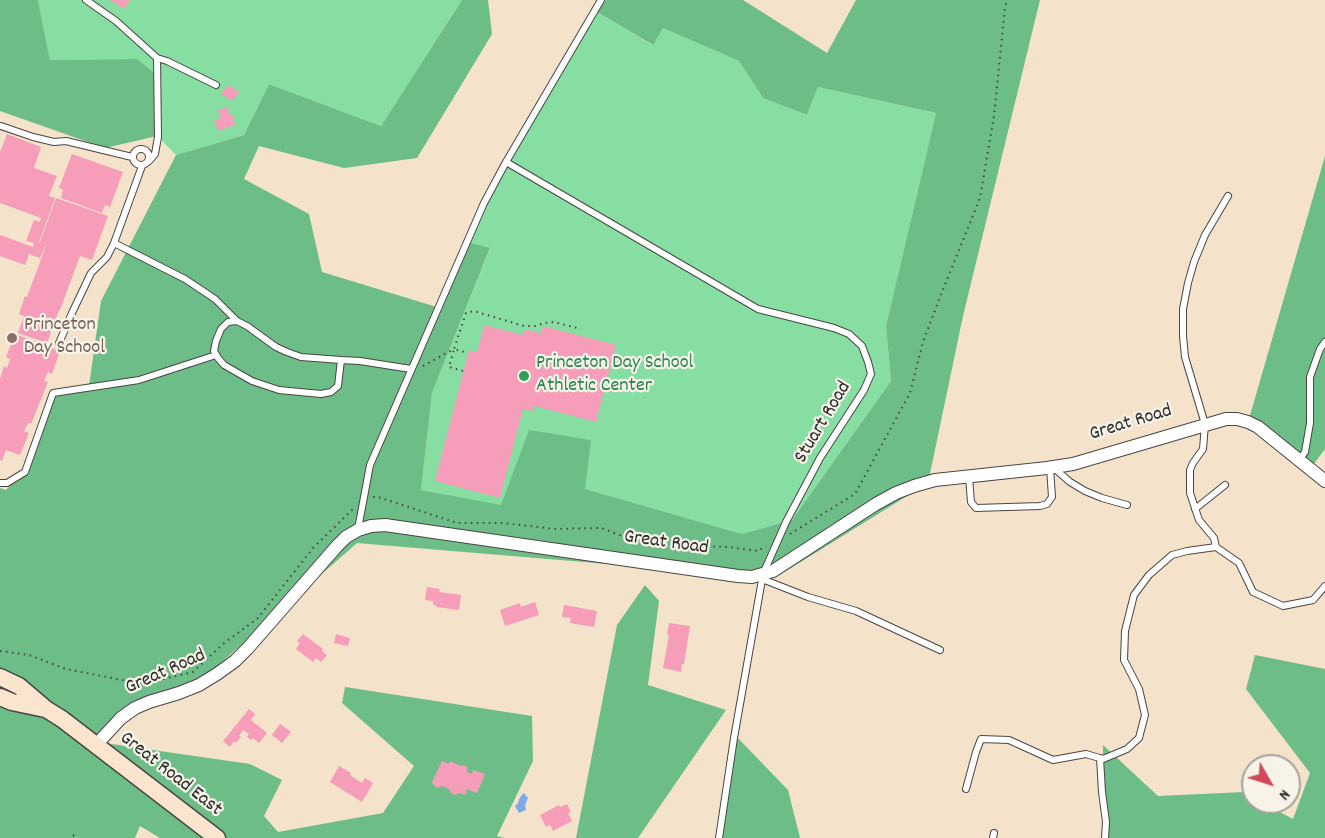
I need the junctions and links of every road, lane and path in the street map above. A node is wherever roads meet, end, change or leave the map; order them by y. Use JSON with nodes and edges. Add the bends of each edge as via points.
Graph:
{"nodes":[{"id":1,"x":86,"y":0,"type":"edge"},
{"id":2,"x":602,"y":0,"type":"edge"},
{"id":3,"x":1007,"y":0,"type":"edge"},
{"id":4,"x":157,"y":58,"type":"junction"},
{"id":5,"x":216,"y":85,"type":"dead end"},
{"id":6,"x":1,"y":126,"type":"edge"},
{"id":7,"x":132,"y":157,"type":"junction"},
{"id":8,"x":149,"y":161,"type":"junction"},
{"id":9,"x":506,"y":162,"type":"junction"},
{"id":10,"x":142,"y":166,"type":"junction"},
{"id":11,"x":1228,"y":196,"type":"dead end"},
{"id":12,"x":114,"y":243,"type":"junction"},
{"id":13,"x":237,"y":321,"type":"junction"},
{"id":14,"x":581,"y":329,"type":"dead end"},
{"id":15,"x":1325,"y":342,"type":"edge"},
{"id":16,"x":59,"y":344,"type":"dead end"},
{"id":17,"x":454,"y":349,"type":"junction"},
{"id":18,"x":468,"y":353,"type":"dead end"},
{"id":19,"x":216,"y":355,"type":"junction"},
{"id":20,"x":341,"y":360,"type":"junction"},
{"id":21,"x":411,"y":369,"type":"junction"},
{"id":22,"x":464,"y":371,"type":"dead end"},
{"id":23,"x":1205,"y":424,"type":"junction"},
{"id":24,"x":1299,"y":460,"type":"junction"},
{"id":25,"x":1051,"y":467,"type":"junction"},
{"id":26,"x":969,"y":477,"type":"junction"},
{"id":27,"x":1325,"y":481,"type":"edge"},
{"id":28,"x":0,"y":483,"type":"edge"},
{"id":29,"x":1225,"y":485,"type":"dead end"},
{"id":30,"x":364,"y":498,"type":"junction"},
{"id":31,"x":1127,"y":505,"type":"dead end"},
{"id":32,"x":1195,"y":509,"type":"junction"},
{"id":33,"x":358,"y":530,"type":"junction"},
{"id":34,"x":778,"y":540,"type":"junction"},
{"id":35,"x":1216,"y":548,"type":"junction"},
{"id":36,"x":763,"y":577,"type":"junction"},
{"id":37,"x":1325,"y":586,"type":"edge"},
{"id":38,"x":940,"y":650,"type":"dead end"},
{"id":39,"x":0,"y":651,"type":"edge"},
{"id":40,"x":0,"y":677,"type":"edge"},
{"id":41,"x":0,"y":697,"type":"edge"},
{"id":42,"x":46,"y":709,"type":"junction"},
{"id":43,"x":96,"y":745,"type":"junction"},
{"id":44,"x":1100,"y":759,"type":"junction"},
{"id":45,"x":966,"y":789,"type":"dead end"},
{"id":46,"x":73,"y":835,"type":"dead end"},
{"id":47,"x":77,"y":838,"type":"edge"},
{"id":48,"x":217,"y":838,"type":"edge"},
{"id":49,"x":719,"y":838,"type":"edge"},
{"id":50,"x":1105,"y":838,"type":"edge"}],
"edges":[{"from":1,"to":4,"type":"lane"},
{"from":2,"to":9,"type":"lane"},
{"from":3,"to":34,"type":"path","via":[[980,198],[923,342],[910,393],[855,494]]},
{"from":4,"to":5,"type":"lane"},
{"from":4,"to":8,"type":"lane","via":[[159,137]]},
{"from":6,"to":7,"type":"lane","via":[[54,142],[66,141]]},
{"from":7,"to":8,"type":"lane","via":[[142,149],[149,153]]},
{"from":7,"to":10,"type":"lane"},
{"from":8,"to":10,"type":"lane"},
{"from":9,"to":21,"type":"lane","via":[[484,202]]},
{"from":9,"to":34,"type":"lane","name":"Stuart Road","via":[[758,309],[834,328],[849,334],[862,346],[871,374],[820,458]]},
{"from":10,"to":12,"type":"lane"},
{"from":11,"to":23,"type":"lane","via":[[1194,262],[1183,309],[1185,357]]},
{"from":12,"to":13,"type":"lane","via":[[185,279],[215,299]]},
{"from":12,"to":16,"type":"lane","via":[[91,273]]},
{"from":13,"to":19,"type":"lane","via":[[228,322],[221,329]]},
{"from":13,"to":20,"type":"lane","via":[[276,347],[301,357]]},
{"from":14,"to":17,"type":"path","via":[[555,322],[524,326],[474,311],[466,313]]},
{"from":15,"to":24,"type":"lane","via":[[1310,377],[1310,423],[1305,452]]},
{"from":17,"to":18,"type":"path"},
{"from":17,"to":21,"type":"path"},
{"from":17,"to":22,"type":"path","via":[[449,368]]},
{"from":19,"to":20,"type":"lane","via":[[252,381],[279,390],[321,394],[338,386]]},
{"from":19,"to":28,"type":"lane","via":[[139,380],[53,393],[25,472]]},
{"from":20,"to":21,"type":"lane"},
{"from":21,"to":30,"type":"lane","via":[[370,465]]},
{"from":23,"to":24,"type":"street","name":"Great Road","via":[[1226,419],[1248,422]]},
{"from":23,"to":25,"type":"street","name":"Great Road","via":[[1073,464]]},
{"from":23,"to":32,"type":"lane","via":[[1203,449],[1190,470]]},
{"from":24,"to":27,"type":"street","name":"Great Road"},
{"from":25,"to":26,"type":"street","name":"Great Road"},
{"from":25,"to":26,"type":"lane","via":[[1052,497],[1040,506],[976,508],[971,502]]},
{"from":25,"to":31,"type":"lane","via":[[1085,491]]},
{"from":26,"to":36,"type":"street","name":"Great Road","via":[[935,480],[896,493]]},
{"from":29,"to":32,"type":"lane"},
{"from":30,"to":33,"type":"lane"},
{"from":30,"to":34,"type":"path","via":[[378,496],[457,523],[601,528],[646,545],[758,551]]},
{"from":30,"to":39,"type":"path","via":[[313,548],[258,618],[193,672],[142,684]]},
{"from":32,"to":35,"type":"lane"},
{"from":33,"to":36,"type":"street","name":"Great Road","via":[[385,525]]},
{"from":33,"to":43,"type":"street","name":"Great Road","via":[[337,546],[235,661],[199,685],[135,708]]},
{"from":34,"to":36,"type":"lane","name":"Stuart Road"},
{"from":35,"to":37,"type":"lane","via":[[1239,563],[1253,592],[1283,606],[1313,600]]},
{"from":35,"to":44,"type":"lane","via":[[1172,555],[1149,574],[1134,595],[1125,631],[1124,660],[1139,689],[1145,716],[1139,738],[1127,749]]},
{"from":36,"to":38,"type":"lane","via":[[808,597],[856,611]]},
{"from":36,"to":49,"type":"lane","name":"Stuart Road"},
{"from":40,"to":42,"type":"street","via":[[19,686]]},
{"from":41,"to":42,"type":"street"},
{"from":42,"to":43,"type":"street"},
{"from":43,"to":48,"type":"street","name":"Great Road East"},
{"from":44,"to":45,"type":"lane","via":[[1086,754],[1053,760],[1009,740],[981,739]]},
{"from":44,"to":50,"type":"lane"},
{"from":46,"to":47,"type":"path"}]}
